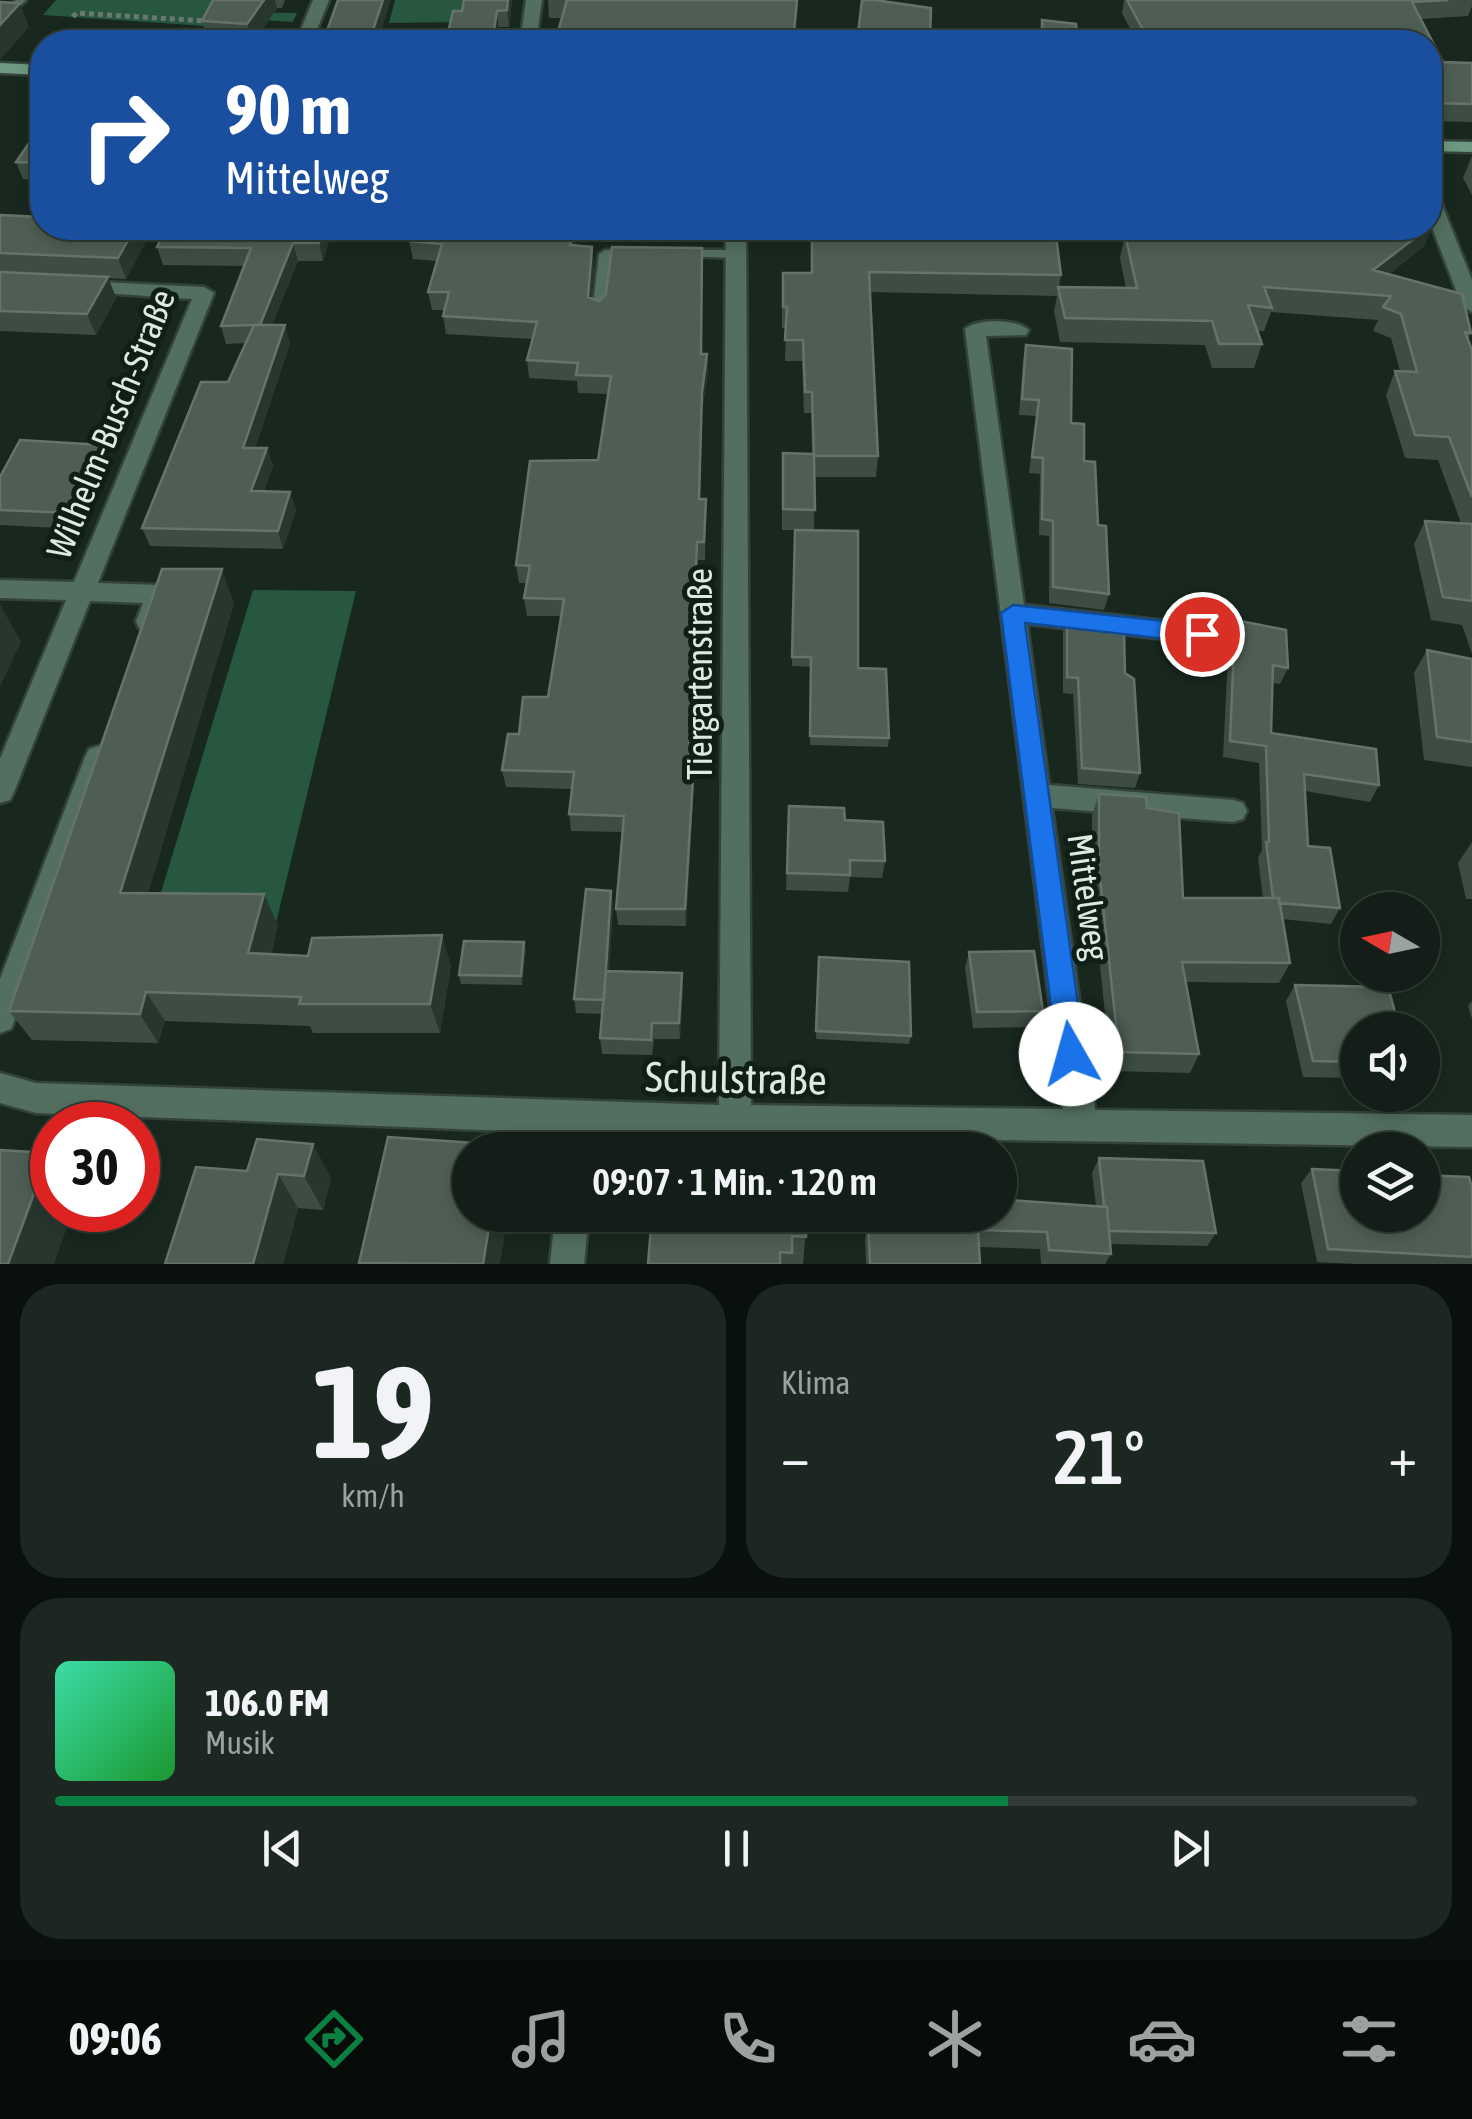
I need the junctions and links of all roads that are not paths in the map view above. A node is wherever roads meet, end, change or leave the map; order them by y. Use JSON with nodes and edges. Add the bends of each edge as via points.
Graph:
{"nodes":[{"id":1,"x":22,"y":0,"type":"edge"},
{"id":2,"x":321,"y":0,"type":"edge"},
{"id":3,"x":534,"y":0,"type":"edge"},
{"id":4,"x":0,"y":23,"type":"edge"},
{"id":5,"x":309,"y":30,"type":"edge"},
{"id":6,"x":530,"y":30,"type":"edge"},
{"id":7,"x":0,"y":68,"type":"edge"},
{"id":8,"x":30,"y":69,"type":"edge"},
{"id":9,"x":1442,"y":146,"type":"edge"},
{"id":10,"x":1472,"y":147,"type":"edge"},
{"id":11,"x":1442,"y":228,"type":"edge"},
{"id":12,"x":726,"y":240,"type":"edge"},
{"id":13,"x":736,"y":240,"type":"edge"},
{"id":14,"x":642,"y":254,"type":"edge"},
{"id":15,"x":680,"y":254,"type":"edge"},
{"id":16,"x":56,"y":285,"type":"edge"},
{"id":17,"x":1472,"y":306,"type":"edge"},
{"id":18,"x":598,"y":312,"type":"edge"},
{"id":19,"x":1019,"y":330,"type":"dead end"},
{"id":20,"x":0,"y":588,"type":"edge"},
{"id":21,"x":83,"y":592,"type":"junction"},
{"id":22,"x":1013,"y":613,"type":"junction"},
{"id":23,"x":1202,"y":634,"type":"dead end"},
{"id":24,"x":138,"y":650,"type":"edge"},
{"id":25,"x":110,"y":724,"type":"edge"},
{"id":26,"x":0,"y":792,"type":"edge"},
{"id":27,"x":1037,"y":795,"type":"junction"},
{"id":28,"x":1233,"y":810,"type":"dead end"},
{"id":29,"x":0,"y":1020,"type":"edge"},
{"id":30,"x":0,"y":1088,"type":"edge"},
{"id":31,"x":735,"y":1121,"type":"junction"},
{"id":32,"x":1081,"y":1128,"type":"junction"},
{"id":33,"x":1472,"y":1131,"type":"edge"},
{"id":34,"x":551,"y":1132,"type":"edge"},
{"id":35,"x":605,"y":1132,"type":"edge"},
{"id":36,"x":570,"y":1232,"type":"edge"},
{"id":37,"x":567,"y":1264,"type":"edge"}],
"edges":[{"from":1,"to":4,"type":"lane"},
{"from":2,"to":5,"type":"street"},
{"from":3,"to":6,"type":"street"},
{"from":7,"to":8,"type":"main road"},
{"from":9,"to":10,"type":"main road"},
{"from":11,"to":17,"type":"street"},
{"from":12,"to":15,"type":"lane"},
{"from":13,"to":31,"type":"street","name":"Tiergartenstraße"},
{"from":14,"to":18,"type":"lane","via":[[605,254]]},
{"from":16,"to":21,"type":"street","name":"Wilhelm-Busch-Straße","via":[[204,293]]},
{"from":19,"to":22,"type":"street","name":"Mittelweg","via":[[975,329]]},
{"from":20,"to":21,"type":"street"},
{"from":21,"to":24,"type":"street","name":"Wilhelm-Busch-Straße","via":[[159,594]]},
{"from":21,"to":26,"type":"street","name":"Wilhelm-Busch-Straße"},
{"from":22,"to":23,"type":"street"},
{"from":22,"to":27,"type":"street","name":"Mittelweg"},
{"from":25,"to":29,"type":"street"},
{"from":27,"to":28,"type":"street","name":"Mittelweg"},
{"from":27,"to":32,"type":"street","name":"Mittelweg"},
{"from":30,"to":34,"type":"street","name":"Schulstraße","via":[[36,1098]]},
{"from":31,"to":32,"type":"street","name":"Schulstraße"},
{"from":31,"to":35,"type":"street","name":"Schulstraße"},
{"from":32,"to":33,"type":"street","name":"Schulstraße"},
{"from":36,"to":37,"type":"street"}]}
